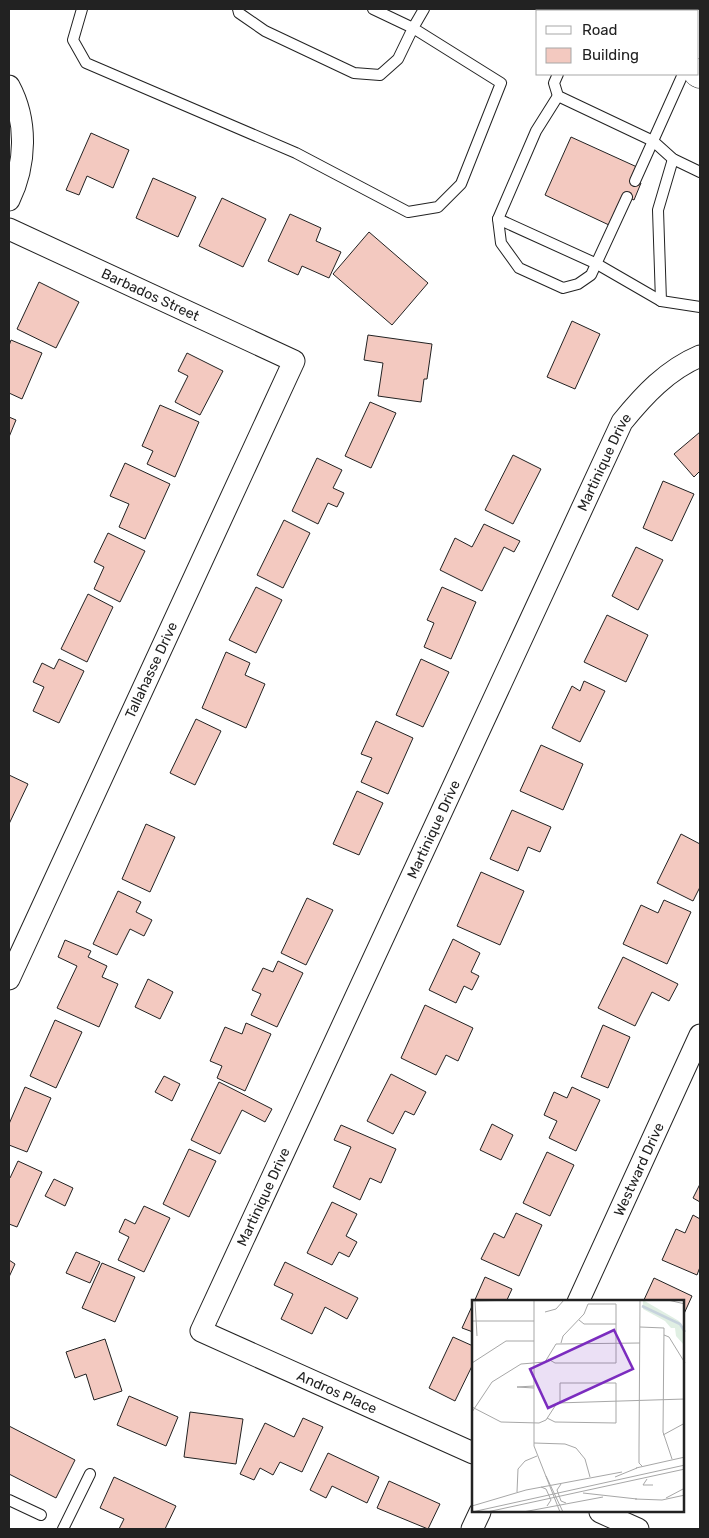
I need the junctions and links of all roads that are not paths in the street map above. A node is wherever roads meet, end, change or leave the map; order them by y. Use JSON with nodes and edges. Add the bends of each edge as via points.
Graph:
{"nodes":[{"id":1,"x":82,"y":9,"type":"edge"},
{"id":2,"x":238,"y":9,"type":"edge"},
{"id":3,"x":373,"y":9,"type":"edge"},
{"id":4,"x":424,"y":9,"type":"edge"},
{"id":5,"x":413,"y":28,"type":"junction"},
{"id":6,"x":558,"y":75,"type":"edge"},
{"id":7,"x":683,"y":75,"type":"edge"},
{"id":8,"x":9,"y":86,"type":"edge"},
{"id":9,"x":558,"y":96,"type":"junction"},
{"id":10,"x":653,"y":141,"type":"junction"},
{"id":11,"x":673,"y":159,"type":"junction"},
{"id":12,"x":700,"y":172,"type":"edge"},
{"id":13,"x":635,"y":180,"type":"dead end"},
{"id":14,"x":627,"y":197,"type":"dead end"},
{"id":15,"x":9,"y":200,"type":"edge"},
{"id":16,"x":498,"y":220,"type":"junction"},
{"id":17,"x":9,"y":229,"type":"edge"},
{"id":18,"x":597,"y":264,"type":"junction"},
{"id":19,"x":661,"y":301,"type":"junction"},
{"id":20,"x":700,"y":307,"type":"edge"},
{"id":21,"x":700,"y":356,"type":"edge"},
{"id":22,"x":294,"y":361,"type":"joint"},
{"id":23,"x":9,"y":979,"type":"edge"},
{"id":24,"x":700,"y":1035,"type":"edge"},
{"id":25,"x":579,"y":1300,"type":"edge"},
{"id":26,"x":201,"y":1330,"type":"joint"},
{"id":27,"x":472,"y":1453,"type":"edge"},
{"id":28,"x":90,"y":1474,"type":"dead end"},
{"id":29,"x":9,"y":1500,"type":"edge"},
{"id":30,"x":480,"y":1513,"type":"edge"},
{"id":31,"x":602,"y":1513,"type":"edge"},
{"id":32,"x":41,"y":1515,"type":"dead end"},
{"id":33,"x":63,"y":1529,"type":"edge"},
{"id":34,"x":472,"y":1529,"type":"edge"},
{"id":35,"x":638,"y":1529,"type":"edge"}],
"edges":[{"from":1,"to":5,"type":"lane","via":[[73,40],[86,63],[296,153],[408,212],[438,207],[461,184],[501,82]]},
{"from":2,"to":5,"type":"lane","via":[[265,31],[354,73],[380,75],[398,59]]},
{"from":3,"to":5,"type":"lane"},
{"from":4,"to":5,"type":"lane"},
{"from":6,"to":9,"type":"lane","via":[[554,83]]},
{"from":7,"to":10,"type":"lane"},
{"from":8,"to":15,"type":"street","via":[[21,120],[23,149]]},
{"from":9,"to":10,"type":"lane"},
{"from":9,"to":16,"type":"lane","via":[[536,131]]},
{"from":10,"to":11,"type":"lane"},
{"from":10,"to":13,"type":"lane"},
{"from":11,"to":12,"type":"lane"},
{"from":11,"to":19,"type":"lane","via":[[658,210]]},
{"from":14,"to":18,"type":"lane"},
{"from":16,"to":18,"type":"lane"},
{"from":16,"to":18,"type":"lane","via":[[501,243],[519,268],[554,284],[563,288],[578,284],[591,274]]},
{"from":17,"to":22,"type":"street","name":"Barbados Street"},
{"from":18,"to":19,"type":"lane"},
{"from":19,"to":20,"type":"lane"},
{"from":21,"to":26,"type":"street","name":"Martinique Drive","via":[[658,382],[622,422]]},
{"from":22,"to":23,"type":"street","name":"Tallahasse Drive"},
{"from":24,"to":25,"type":"street","name":"Westward Drive"},
{"from":26,"to":27,"type":"street","name":"Andros Place"},
{"from":28,"to":33,"type":"lane"},
{"from":29,"to":32,"type":"lane"},
{"from":30,"to":34,"type":"street"},
{"from":31,"to":35,"type":"street"}]}
